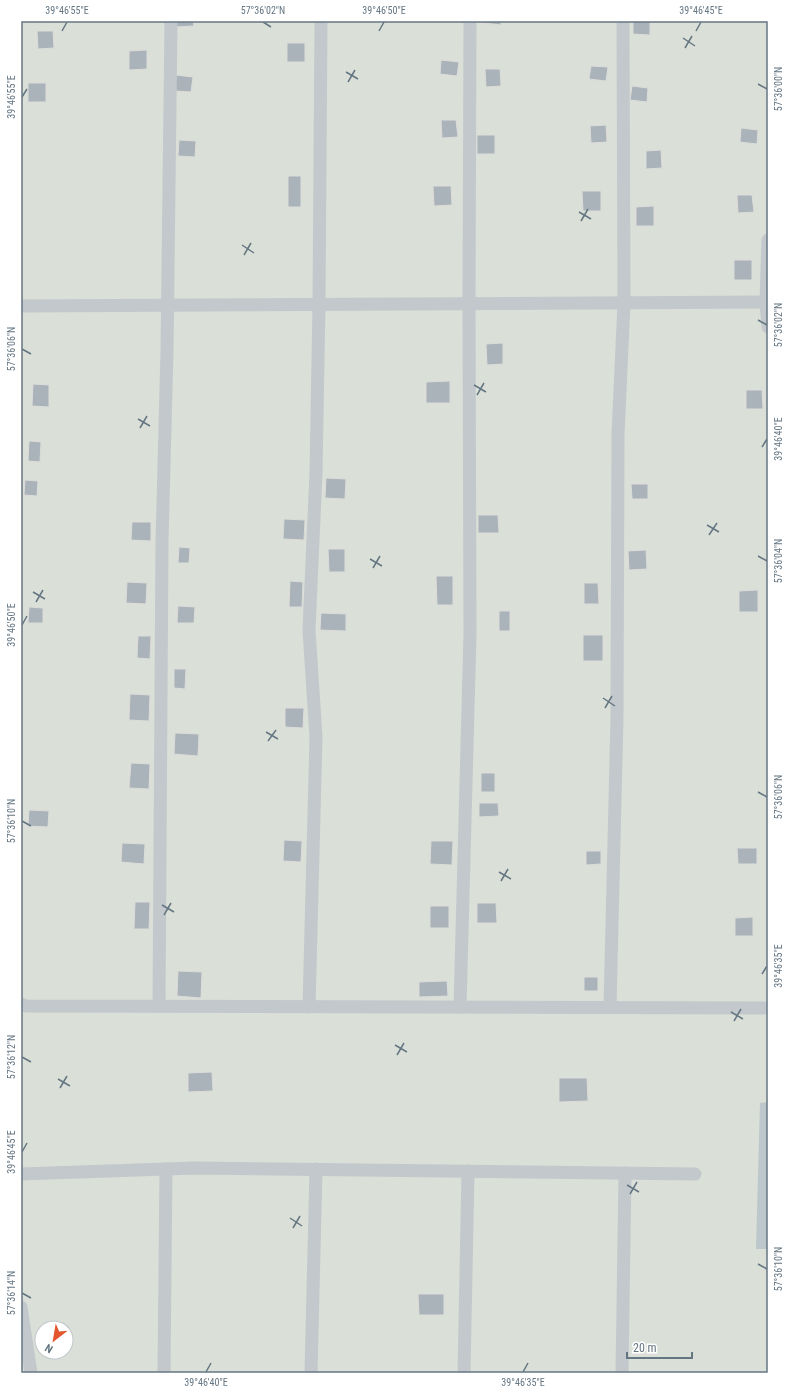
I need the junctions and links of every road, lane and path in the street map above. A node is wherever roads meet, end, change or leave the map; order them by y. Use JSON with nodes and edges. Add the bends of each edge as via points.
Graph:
{"nodes":[{"id":1,"x":171,"y":21,"type":"edge"},
{"id":2,"x":321,"y":21,"type":"edge"},
{"id":3,"x":470,"y":21,"type":"edge"},
{"id":4,"x":624,"y":21,"type":"edge"},
{"id":5,"x":768,"y":240,"type":"edge"},
{"id":6,"x":767,"y":302,"type":"edge"},
{"id":7,"x":624,"y":303,"type":"junction"},
{"id":8,"x":319,"y":304,"type":"junction"},
{"id":9,"x":469,"y":304,"type":"junction"},
{"id":10,"x":168,"y":305,"type":"junction"},
{"id":11,"x":21,"y":306,"type":"edge"},
{"id":12,"x":768,"y":327,"type":"edge"},
{"id":13,"x":21,"y":1004,"type":"edge"},
{"id":14,"x":159,"y":1006,"type":"junction"},
{"id":15,"x":309,"y":1007,"type":"junction"},
{"id":16,"x":460,"y":1007,"type":"junction"},
{"id":17,"x":610,"y":1007,"type":"junction"},
{"id":18,"x":768,"y":1008,"type":"edge"},
{"id":19,"x":166,"y":1169,"type":"junction"},
{"id":20,"x":316,"y":1169,"type":"junction"},
{"id":21,"x":468,"y":1171,"type":"junction"},
{"id":22,"x":625,"y":1173,"type":"junction"},
{"id":23,"x":21,"y":1174,"type":"edge"},
{"id":24,"x":695,"y":1174,"type":"dead end"},
{"id":25,"x":21,"y":1307,"type":"edge"},
{"id":26,"x":31,"y":1373,"type":"edge"},
{"id":27,"x":164,"y":1373,"type":"edge"},
{"id":28,"x":311,"y":1373,"type":"edge"},
{"id":29,"x":464,"y":1373,"type":"edge"},
{"id":30,"x":622,"y":1373,"type":"edge"}],
"edges":[{"from":1,"to":10,"type":"lane"},
{"from":2,"to":8,"type":"lane"},
{"from":3,"to":9,"type":"lane"},
{"from":4,"to":7,"type":"lane"},
{"from":5,"to":6,"type":"lane"},
{"from":6,"to":7,"type":"lane"},
{"from":6,"to":12,"type":"lane"},
{"from":7,"to":9,"type":"lane"},
{"from":7,"to":17,"type":"lane","via":[[618,434],[617,718]]},
{"from":8,"to":9,"type":"lane"},
{"from":8,"to":10,"type":"lane"},
{"from":8,"to":15,"type":"lane","via":[[316,473],[309,630],[316,737]]},
{"from":9,"to":16,"type":"lane","via":[[470,634]]},
{"from":10,"to":11,"type":"lane"},
{"from":10,"to":14,"type":"lane","via":[[162,549]]},
{"from":13,"to":14,"type":"lane"},
{"from":14,"to":15,"type":"lane"},
{"from":15,"to":16,"type":"lane"},
{"from":16,"to":17,"type":"lane"},
{"from":17,"to":18,"type":"lane"},
{"from":19,"to":20,"type":"lane"},
{"from":19,"to":23,"type":"lane"},
{"from":19,"to":27,"type":"lane"},
{"from":20,"to":21,"type":"lane"},
{"from":20,"to":28,"type":"lane"},
{"from":21,"to":22,"type":"lane"},
{"from":21,"to":29,"type":"lane"},
{"from":22,"to":24,"type":"lane"},
{"from":22,"to":30,"type":"lane"},
{"from":25,"to":26,"type":"lane"}]}
